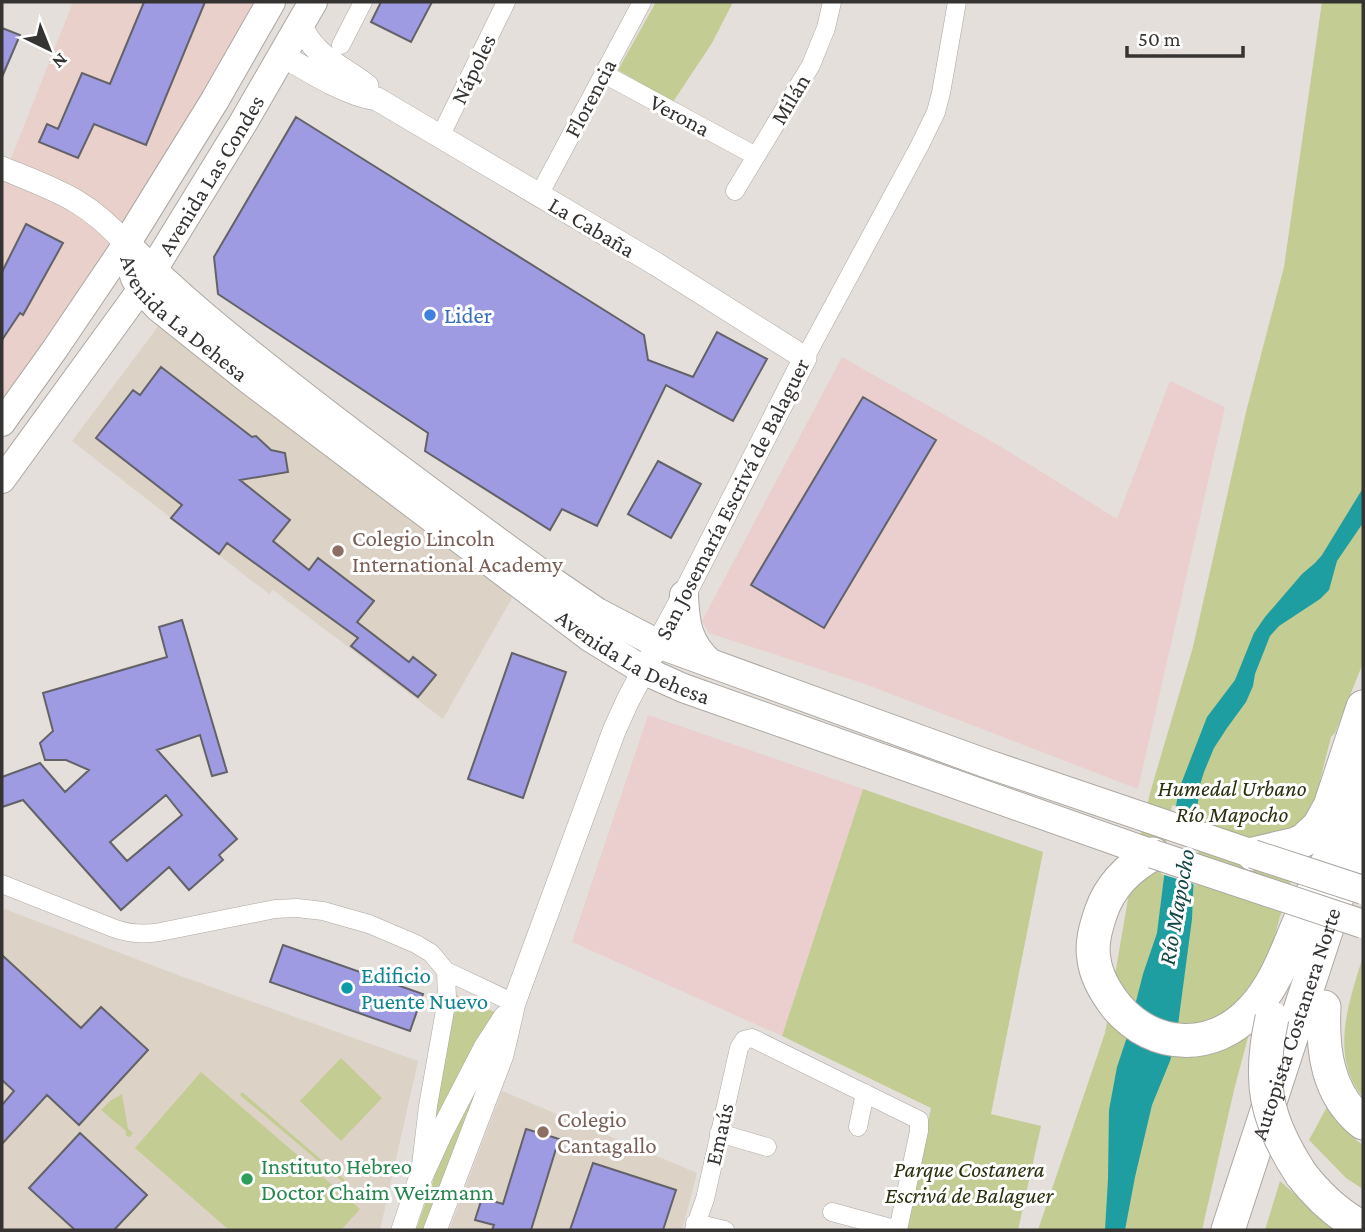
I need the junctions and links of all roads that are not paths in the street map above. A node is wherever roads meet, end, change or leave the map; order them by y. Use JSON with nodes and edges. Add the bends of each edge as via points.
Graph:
{"nodes":[{"id":1,"x":273,"y":2,"type":"edge"},
{"id":2,"x":363,"y":2,"type":"edge"},
{"id":3,"x":506,"y":2,"type":"edge"},
{"id":4,"x":642,"y":2,"type":"edge"},
{"id":5,"x":832,"y":2,"type":"edge"},
{"id":6,"x":957,"y":2,"type":"edge"},
{"id":7,"x":307,"y":13,"type":"edge"},
{"id":8,"x":341,"y":45,"type":"dead end"},
{"id":9,"x":282,"y":55,"type":"junction"},
{"id":10,"x":604,"y":74,"type":"junction"},
{"id":11,"x":377,"y":99,"type":"junction"},
{"id":12,"x":440,"y":137,"type":"junction"},
{"id":13,"x":756,"y":156,"type":"junction"},
{"id":14,"x":2,"y":168,"type":"edge"},
{"id":15,"x":735,"y":191,"type":"dead end"},
{"id":16,"x":539,"y":195,"type":"junction"},
{"id":17,"x":126,"y":244,"type":"junction"},
{"id":18,"x":147,"y":280,"type":"junction"},
{"id":19,"x":93,"y":293,"type":"junction"},
{"id":20,"x":112,"y":329,"type":"junction"},
{"id":21,"x":805,"y":358,"type":"junction"},
{"id":22,"x":2,"y":422,"type":"edge"},
{"id":23,"x":2,"y":480,"type":"edge"},
{"id":24,"x":684,"y":595,"type":"junction"},
{"id":25,"x":658,"y":644,"type":"junction"},
{"id":26,"x":710,"y":663,"type":"junction"},
{"id":27,"x":643,"y":670,"type":"junction"},
{"id":28,"x":1361,"y":713,"type":"edge"},
{"id":29,"x":1363,"y":779,"type":"edge"},
{"id":30,"x":1351,"y":828,"type":"edge"},
{"id":31,"x":1253,"y":854,"type":"junction"},
{"id":32,"x":1153,"y":855,"type":"junction"},
{"id":33,"x":1363,"y":881,"type":"edge"},
{"id":34,"x":2,"y":884,"type":"edge"},
{"id":35,"x":1363,"y":890,"type":"edge"},
{"id":36,"x":1363,"y":923,"type":"edge"},
{"id":37,"x":446,"y":971,"type":"junction"},
{"id":38,"x":514,"y":1003,"type":"junction"},
{"id":39,"x":1324,"y":1007,"type":"junction"},
{"id":40,"x":1262,"y":1014,"type":"junction"},
{"id":41,"x":865,"y":1093,"type":"junction"},
{"id":42,"x":1363,"y":1123,"type":"edge"},
{"id":43,"x":858,"y":1128,"type":"dead end"},
{"id":44,"x":719,"y":1133,"type":"junction"},
{"id":45,"x":767,"y":1147,"type":"dead end"},
{"id":46,"x":420,"y":1179,"type":"junction"},
{"id":47,"x":832,"y":1212,"type":"dead end"},
{"id":48,"x":694,"y":1227,"type":"edge"},
{"id":49,"x":1363,"y":1228,"type":"edge"},
{"id":50,"x":403,"y":1230,"type":"edge"},
{"id":51,"x":435,"y":1230,"type":"edge"},
{"id":52,"x":725,"y":1230,"type":"edge"},
{"id":53,"x":898,"y":1230,"type":"edge"},
{"id":54,"x":1228,"y":1230,"type":"edge"},
{"id":55,"x":1250,"y":1230,"type":"edge"}],
"edges":[{"from":1,"to":9,"type":"main road","via":[[269,37]]},
{"from":1,"to":17,"type":"main road","name":"Avenida Las Condes"},
{"from":2,"to":8,"type":"street"},
{"from":3,"to":12,"type":"street","name":"Nápoles"},
{"from":4,"to":10,"type":"street","name":"Florencia"},
{"from":5,"to":13,"type":"street","name":"Milán","via":[[811,65]]},
{"from":6,"to":21,"type":"street","name":"San Josemaría Escrivá de Balaguer","via":[[936,112]]},
{"from":7,"to":9,"type":"main road","name":"Avenida Las Condes"},
{"from":7,"to":11,"type":"street","name":"La Cabaña","via":[[307,39],[324,57],[365,84]]},
{"from":9,"to":11,"type":"street","name":"La Cabaña","via":[[359,95]]},
{"from":9,"to":18,"type":"main road","name":"Avenida Las Condes"},
{"from":10,"to":13,"type":"street","name":"Verona"},
{"from":10,"to":16,"type":"street","name":"Florencia"},
{"from":11,"to":12,"type":"street","name":"La Cabaña"},
{"from":12,"to":16,"type":"street","name":"La Cabaña"},
{"from":13,"to":15,"type":"street","name":"Milán"},
{"from":14,"to":17,"type":"street","via":[[74,199]]},
{"from":16,"to":21,"type":"street","name":"La Cabaña"},
{"from":17,"to":18,"type":"main road","name":"Avenida La Dehesa","via":[[131,267]]},
{"from":17,"to":19,"type":"main road","name":"Avenida Las Condes"},
{"from":18,"to":20,"type":"main road","name":"Avenida Las Condes"},
{"from":18,"to":25,"type":"main road","name":"Avenida La Dehesa","via":[[553,582]]},
{"from":18,"to":27,"type":"main road","name":"Avenida La Dehesa","via":[[158,307],[263,390],[591,638]]},
{"from":19,"to":20,"type":"main road","via":[[111,312]]},
{"from":19,"to":22,"type":"main road","name":"Avenida Las Condes"},
{"from":20,"to":23,"type":"main road","name":"Avenida Las Condes"},
{"from":21,"to":24,"type":"street","name":"San Josemaría Escrivá de Balaguer"},
{"from":24,"to":25,"type":"street","name":"San Josemaría Escrivá de Balaguer"},
{"from":24,"to":26,"type":"main road","via":[[688,631],[696,649]]},
{"from":25,"to":26,"type":"main road","name":"Avenida La Dehesa"},
{"from":25,"to":27,"type":"street","name":"San Josemaría Escrivá de Balaguer"},
{"from":26,"to":31,"type":"main road","name":"Avenida La Dehesa"},
{"from":27,"to":32,"type":"main road","name":"Avenida La Dehesa"},
{"from":27,"to":38,"type":"street","name":"San Josemaría Escrivá de Balaguer","via":[[614,730]]},
{"from":28,"to":31,"type":"highway","via":[[1319,826],[1296,844]]},
{"from":29,"to":30,"type":"highway"},
{"from":30,"to":40,"type":"highway"},
{"from":30,"to":54,"type":"highway","name":"Autopista Costanera Norte"},
{"from":31,"to":35,"type":"main road","name":"Avenida La Dehesa","bridge":true},
{"from":32,"to":36,"type":"main road","name":"Avenida La Dehesa","bridge":true},
{"from":32,"to":40,"type":"highway","via":[[1125,874],[1105,902],[1095,931],[1096,970],[1112,1001],[1152,1034],[1178,1041],[1205,1038]]},
{"from":33,"to":39,"type":"highway","name":"Autopista Costanera Norte"},
{"from":34,"to":37,"type":"street","via":[[131,933],[149,934],[275,909],[323,911],[416,944]]},
{"from":37,"to":38,"type":"street"},
{"from":37,"to":46,"type":"street","via":[[447,999]]},
{"from":38,"to":46,"type":"street","name":"San Josemaría Escrivá de Balaguer","via":[[485,1048]]},
{"from":38,"to":51,"type":"street","name":"San Josemaría Escrivá de Balaguer","via":[[502,1055]]},
{"from":39,"to":42,"type":"highway","via":[[1328,1070],[1343,1103]]},
{"from":39,"to":55,"type":"highway","name":"Autopista Costanera Norte"},
{"from":40,"to":49,"type":"highway","bridge":true,"via":[[1266,1094],[1278,1133],[1301,1174],[1325,1202]]},
{"from":41,"to":43,"type":"street"},
{"from":41,"to":44,"type":"street","name":"Emaús","via":[[759,1041],[746,1039],[739,1048]]},
{"from":41,"to":53,"type":"street","via":[[919,1120]]},
{"from":44,"to":45,"type":"street"},
{"from":44,"to":48,"type":"street","name":"Emaús"},
{"from":46,"to":50,"type":"street","name":"San Josemaría Escrivá de Balaguer"},
{"from":47,"to":53,"type":"street"},
{"from":48,"to":52,"type":"street"}]}
